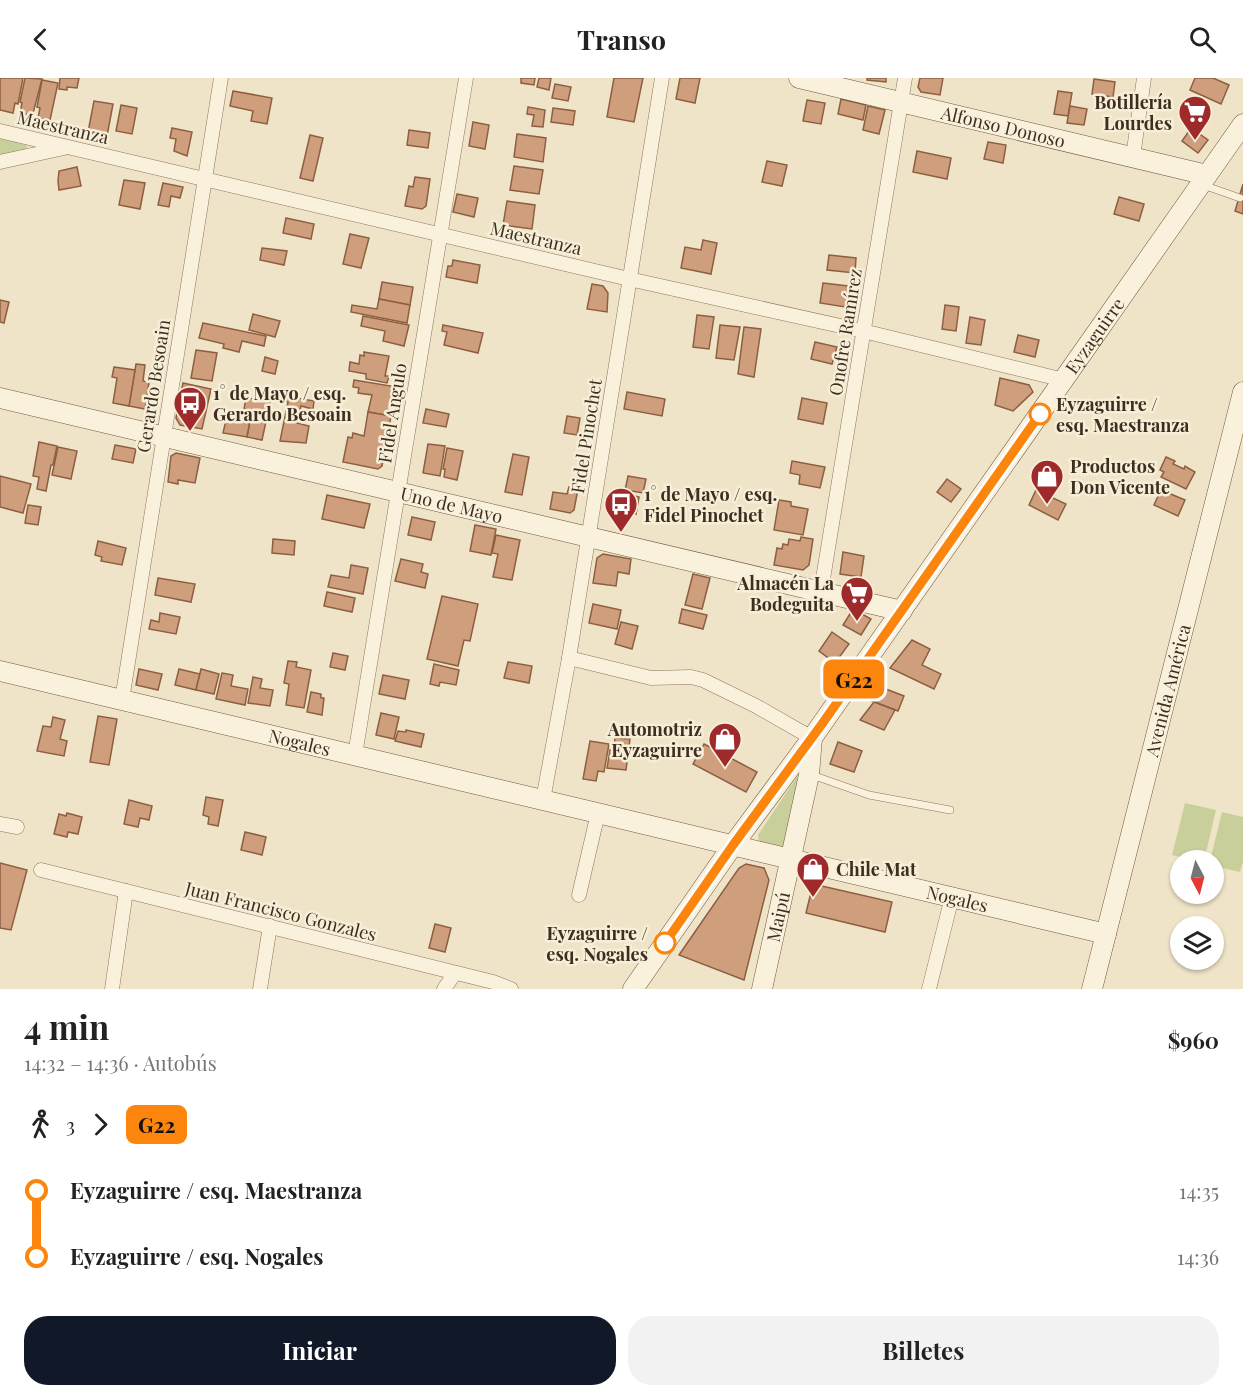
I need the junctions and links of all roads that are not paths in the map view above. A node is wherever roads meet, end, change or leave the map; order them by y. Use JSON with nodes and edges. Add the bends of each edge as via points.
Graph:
{"nodes":[{"id":1,"x":220,"y":78,"type":"edge"},
{"id":2,"x":466,"y":78,"type":"edge"},
{"id":3,"x":662,"y":78,"type":"edge"},
{"id":4,"x":799,"y":78,"type":"edge"},
{"id":5,"x":905,"y":78,"type":"edge"},
{"id":6,"x":1144,"y":78,"type":"edge"},
{"id":7,"x":901,"y":102,"type":"junction"},
{"id":8,"x":0,"y":131,"type":"edge"},
{"id":9,"x":1240,"y":134,"type":"edge"},
{"id":10,"x":69,"y":147,"type":"junction"},
{"id":11,"x":1132,"y":157,"type":"junction"},
{"id":12,"x":0,"y":162,"type":"edge"},
{"id":13,"x":205,"y":178,"type":"junction"},
{"id":14,"x":1204,"y":179,"type":"junction"},
{"id":15,"x":1240,"y":198,"type":"dead end"},
{"id":16,"x":439,"y":234,"type":"junction"},
{"id":17,"x":629,"y":279,"type":"junction"},
{"id":18,"x":863,"y":331,"type":"junction"},
{"id":19,"x":1064,"y":380,"type":"junction"},
{"id":20,"x":1243,"y":392,"type":"edge"},
{"id":21,"x":0,"y":398,"type":"edge"},
{"id":22,"x":164,"y":436,"type":"junction"},
{"id":23,"x":397,"y":491,"type":"junction"},
{"id":24,"x":587,"y":536,"type":"junction"},
{"id":25,"x":821,"y":591,"type":"junction"},
{"id":26,"x":902,"y":611,"type":"junction"},
{"id":27,"x":569,"y":658,"type":"junction"},
{"id":28,"x":0,"y":671,"type":"edge"},
{"id":29,"x":122,"y":700,"type":"junction"},
{"id":30,"x":812,"y":738,"type":"junction"},
{"id":31,"x":355,"y":755,"type":"junction"},
{"id":32,"x":809,"y":775,"type":"junction"},
{"id":33,"x":543,"y":800,"type":"junction"},
{"id":34,"x":950,"y":810,"type":"dead end"},
{"id":35,"x":598,"y":813,"type":"junction"},
{"id":36,"x":0,"y":824,"type":"edge"},
{"id":37,"x":17,"y":828,"type":"dead end"},
{"id":38,"x":733,"y":845,"type":"junction"},
{"id":39,"x":792,"y":859,"type":"junction"},
{"id":40,"x":41,"y":870,"type":"dead end"},
{"id":41,"x":126,"y":891,"type":"junction"},
{"id":42,"x":579,"y":895,"type":"dead end"},
{"id":43,"x":952,"y":897,"type":"junction"},
{"id":44,"x":270,"y":926,"type":"junction"},
{"id":45,"x":1106,"y":934,"type":"junction"},
{"id":46,"x":455,"y":973,"type":"junction"},
{"id":47,"x":112,"y":989,"type":"edge"},
{"id":48,"x":260,"y":989,"type":"edge"},
{"id":49,"x":444,"y":989,"type":"edge"},
{"id":50,"x":511,"y":989,"type":"edge"},
{"id":51,"x":633,"y":989,"type":"edge"},
{"id":52,"x":762,"y":989,"type":"edge"},
{"id":53,"x":929,"y":989,"type":"edge"},
{"id":54,"x":1092,"y":989,"type":"edge"}],
"edges":[{"from":1,"to":13,"type":"street","name":"Gerardo Besoain"},
{"from":2,"to":16,"type":"street","name":"Fidel Angulo"},
{"from":3,"to":17,"type":"street","name":"Fidel Pinochet"},
{"from":4,"to":7,"type":"street","name":"Alfonso Donoso"},
{"from":5,"to":7,"type":"street","name":"Onofre Ramírez"},
{"from":6,"to":11,"type":"street"},
{"from":7,"to":11,"type":"street","name":"Alfonso Donoso"},
{"from":7,"to":18,"type":"street","name":"Onofre Ramírez"},
{"from":8,"to":10,"type":"street","name":"Maestranza"},
{"from":9,"to":14,"type":"street","name":"Eyzaguirre"},
{"from":10,"to":12,"type":"street"},
{"from":10,"to":13,"type":"street","name":"Maestranza"},
{"from":11,"to":14,"type":"street","name":"Alfonso Donoso"},
{"from":13,"to":16,"type":"street","name":"Maestranza"},
{"from":13,"to":22,"type":"street","name":"Gerardo Besoain"},
{"from":14,"to":15,"type":"lane"},
{"from":14,"to":19,"type":"street","name":"Eyzaguirre"},
{"from":16,"to":17,"type":"street","name":"Maestranza"},
{"from":16,"to":23,"type":"street","name":"Fidel Angulo"},
{"from":17,"to":18,"type":"street","name":"Maestranza"},
{"from":17,"to":24,"type":"street","name":"Fidel Pinochet"},
{"from":18,"to":19,"type":"street","name":"Maestranza"},
{"from":18,"to":25,"type":"street","name":"Onofre Ramírez"},
{"from":19,"to":26,"type":"street","name":"Eyzaguirre"},
{"from":20,"to":45,"type":"street","name":"Avenida América"},
{"from":21,"to":22,"type":"street","name":"Uno de Mayo"},
{"from":22,"to":23,"type":"street","name":"Uno de Mayo"},
{"from":22,"to":29,"type":"street","name":"Gerardo Besoain"},
{"from":23,"to":24,"type":"street","name":"Uno de Mayo"},
{"from":23,"to":31,"type":"street","name":"Fidel Angulo"},
{"from":24,"to":25,"type":"street","name":"Uno de Mayo"},
{"from":24,"to":27,"type":"street","name":"Fidel Pinochet"},
{"from":25,"to":26,"type":"street","name":"Uno de Mayo"},
{"from":26,"to":30,"type":"street","name":"Eyzaguirre"},
{"from":27,"to":30,"type":"street","via":[[651,678],[703,680]]},
{"from":27,"to":33,"type":"street","name":"Fidel Pinochet"},
{"from":28,"to":29,"type":"street","name":"Nogales"},
{"from":29,"to":31,"type":"street","name":"Nogales"},
{"from":30,"to":32,"type":"street","name":"Maipú"},
{"from":30,"to":38,"type":"street","name":"Eyzaguirre"},
{"from":31,"to":33,"type":"street","name":"Nogales"},
{"from":32,"to":34,"type":"lane","via":[[869,795]]},
{"from":32,"to":39,"type":"street","name":"Maipú"},
{"from":33,"to":35,"type":"street","name":"Nogales"},
{"from":35,"to":38,"type":"street","name":"Nogales"},
{"from":35,"to":42,"type":"street"},
{"from":36,"to":37,"type":"street"},
{"from":38,"to":39,"type":"street","name":"Nogales"},
{"from":38,"to":51,"type":"street","name":"Eyzaguirre"},
{"from":39,"to":43,"type":"street","name":"Nogales"},
{"from":39,"to":52,"type":"street","name":"Maipú"},
{"from":40,"to":41,"type":"street","name":"Juan Francisco Gonzales"},
{"from":41,"to":44,"type":"street","name":"Juan Francisco Gonzales"},
{"from":41,"to":47,"type":"street"},
{"from":43,"to":45,"type":"street","name":"Nogales"},
{"from":43,"to":53,"type":"street"},
{"from":44,"to":46,"type":"street","name":"Juan Francisco Gonzales"},
{"from":44,"to":48,"type":"street"},
{"from":45,"to":54,"type":"street","name":"Avenida América"},
{"from":46,"to":49,"type":"street"},
{"from":46,"to":50,"type":"street","name":"Juan Francisco Gonzales"}]}
